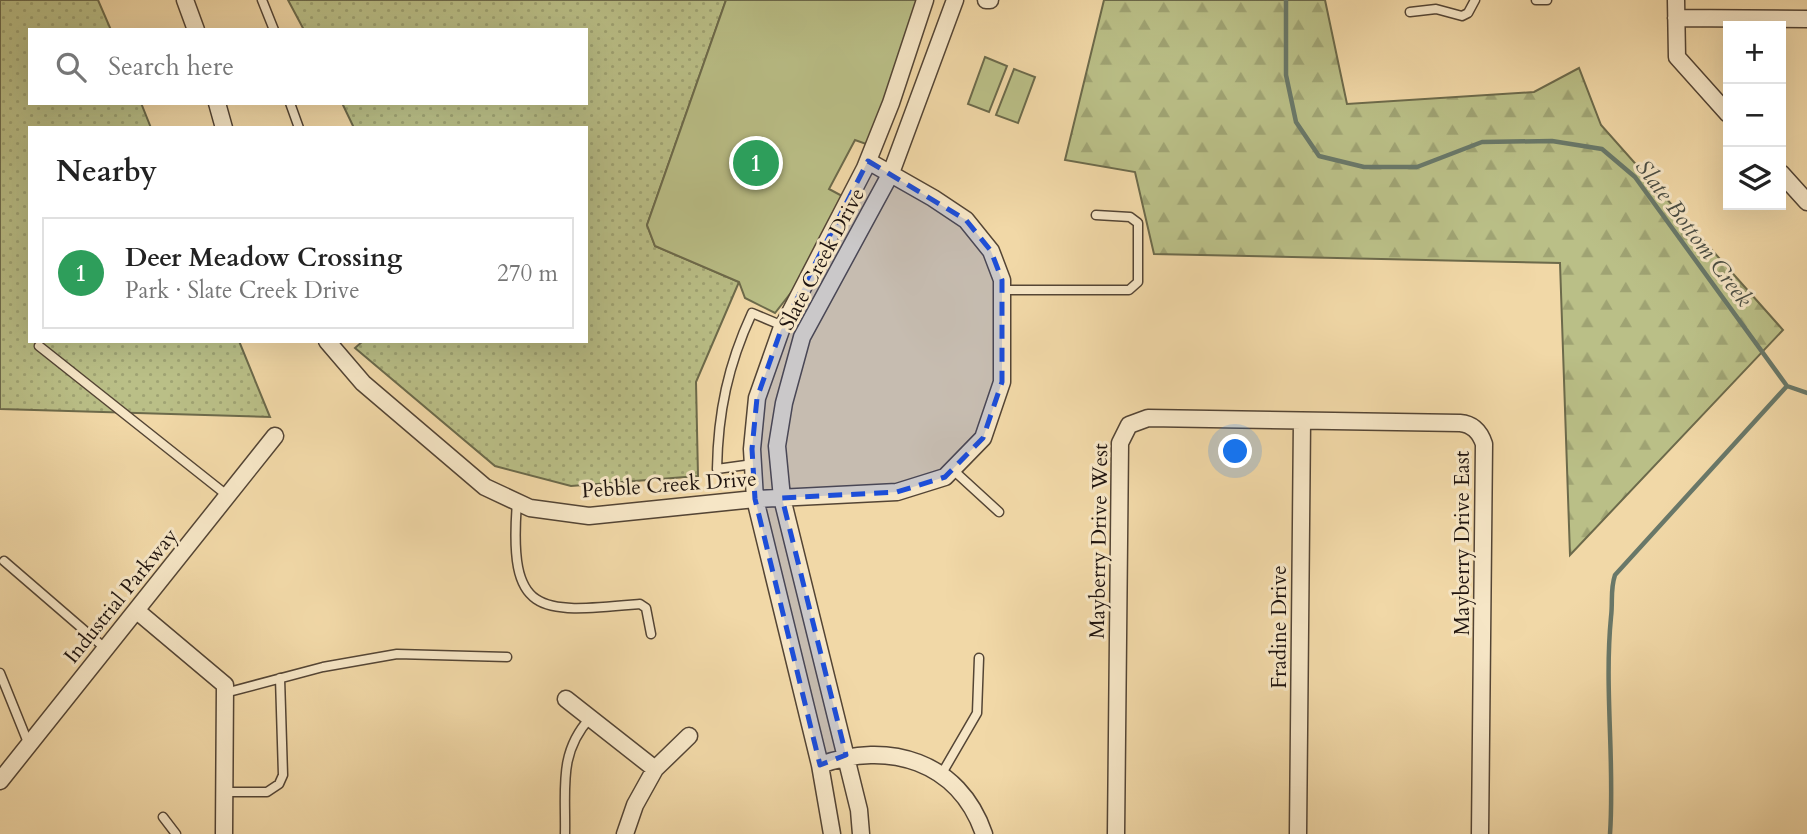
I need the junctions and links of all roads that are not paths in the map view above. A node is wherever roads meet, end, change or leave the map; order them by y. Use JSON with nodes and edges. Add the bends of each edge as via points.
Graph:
{"nodes":[{"id":1,"x":185,"y":0,"type":"edge"},
{"id":2,"x":262,"y":0,"type":"edge"},
{"id":3,"x":925,"y":0,"type":"edge"},
{"id":4,"x":956,"y":0,"type":"edge"},
{"id":5,"x":1475,"y":0,"type":"edge"},
{"id":6,"x":1536,"y":0,"type":"edge"},
{"id":7,"x":1547,"y":0,"type":"edge"},
{"id":8,"x":1676,"y":0,"type":"edge"},
{"id":9,"x":1410,"y":12,"type":"dead end"},
{"id":10,"x":1676,"y":18,"type":"junction"},
{"id":11,"x":1807,"y":19,"type":"edge"},
{"id":12,"x":195,"y":28,"type":"edge"},
{"id":13,"x":273,"y":28,"type":"edge"},
{"id":14,"x":218,"y":105,"type":"edge"},
{"id":15,"x":291,"y":105,"type":"edge"},
{"id":16,"x":1723,"y":108,"type":"edge"},
{"id":17,"x":224,"y":126,"type":"edge"},
{"id":18,"x":298,"y":126,"type":"edge"},
{"id":19,"x":867,"y":161,"type":"junction"},
{"id":20,"x":891,"y":173,"type":"junction"},
{"id":21,"x":1786,"y":179,"type":"edge"},
{"id":22,"x":1807,"y":202,"type":"edge"},
{"id":23,"x":1096,"y":215,"type":"dead end"},
{"id":24,"x":1002,"y":290,"type":"junction"},
{"id":25,"x":784,"y":326,"type":"junction"},
{"id":26,"x":329,"y":343,"type":"edge"},
{"id":27,"x":39,"y":346,"type":"dead end"},
{"id":28,"x":1302,"y":421,"type":"junction"},
{"id":29,"x":275,"y":436,"type":"dead end"},
{"id":30,"x":753,"y":464,"type":"junction"},
{"id":31,"x":952,"y":469,"type":"junction"},
{"id":32,"x":228,"y":496,"type":"junction"},
{"id":33,"x":782,"y":498,"type":"junction"},
{"id":34,"x":755,"y":499,"type":"junction"},
{"id":35,"x":517,"y":502,"type":"junction"},
{"id":36,"x":999,"y":512,"type":"dead end"},
{"id":37,"x":4,"y":561,"type":"dead end"},
{"id":38,"x":137,"y":611,"type":"junction"},
{"id":39,"x":651,"y":634,"type":"dead end"},
{"id":40,"x":106,"y":649,"type":"junction"},
{"id":41,"x":507,"y":657,"type":"dead end"},
{"id":42,"x":979,"y":658,"type":"dead end"},
{"id":43,"x":0,"y":673,"type":"edge"},
{"id":44,"x":281,"y":678,"type":"junction"},
{"id":45,"x":225,"y":693,"type":"junction"},
{"id":46,"x":566,"y":699,"type":"dead end"},
{"id":47,"x":590,"y":718,"type":"junction"},
{"id":48,"x":688,"y":736,"type":"dead end"},
{"id":49,"x":29,"y":745,"type":"junction"},
{"id":50,"x":846,"y":755,"type":"junction"},
{"id":51,"x":820,"y":765,"type":"junction"},
{"id":52,"x":655,"y":769,"type":"junction"},
{"id":53,"x":941,"y":775,"type":"junction"},
{"id":54,"x":0,"y":782,"type":"edge"},
{"id":55,"x":225,"y":792,"type":"junction"},
{"id":56,"x":163,"y":817,"type":"dead end"},
{"id":57,"x":176,"y":834,"type":"edge"},
{"id":58,"x":224,"y":834,"type":"edge"},
{"id":59,"x":565,"y":834,"type":"edge"},
{"id":60,"x":625,"y":834,"type":"edge"},
{"id":61,"x":832,"y":834,"type":"edge"},
{"id":62,"x":861,"y":834,"type":"edge"},
{"id":63,"x":984,"y":834,"type":"edge"},
{"id":64,"x":1116,"y":834,"type":"edge"},
{"id":65,"x":1298,"y":834,"type":"edge"},
{"id":66,"x":1480,"y":834,"type":"edge"}],
"edges":[{"from":1,"to":12,"type":"street"},
{"from":2,"to":13,"type":"lane"},
{"from":3,"to":19,"type":"street","name":"Slate Creek Drive"},
{"from":4,"to":20,"type":"street","name":"Slate Creek Drive"},
{"from":5,"to":9,"type":"lane","via":[[1462,16],[1436,9]]},
{"from":6,"to":7,"type":"lane"},
{"from":8,"to":10,"type":"street"},
{"from":10,"to":11,"type":"street"},
{"from":10,"to":16,"type":"street","via":[[1677,57]]},
{"from":14,"to":17,"type":"street"},
{"from":15,"to":18,"type":"lane"},
{"from":19,"to":20,"type":"street","name":"Pebble Creek Drive"},
{"from":19,"to":25,"type":"street","name":"Slate Creek Drive"},
{"from":20,"to":24,"type":"street","name":"Pebble Creek Drive","via":[[966,220],[991,251]]},
{"from":20,"to":33,"type":"street","name":"Slate Creek Drive","via":[[802,337],[777,446]]},
{"from":21,"to":22,"type":"street"},
{"from":23,"to":24,"type":"lane","via":[[1130,217],[1138,222],[1138,282],[1129,290]]},
{"from":24,"to":31,"type":"street","name":"Pebble Creek Drive","via":[[1002,382],[983,438]]},
{"from":25,"to":30,"type":"street","name":"Slate Creek Drive","via":[[757,398]]},
{"from":25,"to":30,"type":"lane","via":[[752,313],[726,377],[718,421],[717,469]]},
{"from":26,"to":35,"type":"street","name":"Pebble Creek Drive","via":[[363,383],[485,487]]},
{"from":27,"to":32,"type":"lane"},
{"from":28,"to":64,"type":"street","name":"Mayberry Drive West","via":[[1148,418],[1123,432]]},
{"from":28,"to":65,"type":"street","name":"Fradine Drive"},
{"from":28,"to":66,"type":"street","name":"Mayberry Drive East","via":[[1460,423],[1481,435]]},
{"from":29,"to":32,"type":"street","name":"Industrial Parkway"},
{"from":30,"to":34,"type":"street","name":"Slate Creek Drive"},
{"from":31,"to":33,"type":"street","name":"Pebble Creek Drive","via":[[945,477],[897,492]]},
{"from":31,"to":36,"type":"lane"},
{"from":32,"to":38,"type":"street","name":"Industrial Parkway"},
{"from":33,"to":34,"type":"street","name":"Pebble Creek Drive"},
{"from":33,"to":50,"type":"street","name":"Slate Creek Drive"},
{"from":34,"to":35,"type":"street","name":"Pebble Creek Drive","via":[[589,516]]},
{"from":34,"to":51,"type":"street","name":"Slate Creek Drive"},
{"from":35,"to":39,"type":"lane","via":[[515,557],[526,589],[556,609],[640,604],[646,608]]},
{"from":37,"to":40,"type":"lane"},
{"from":38,"to":40,"type":"street","name":"Industrial Parkway"},
{"from":38,"to":45,"type":"street","via":[[225,685]]},
{"from":40,"to":49,"type":"street","name":"Industrial Parkway"},
{"from":41,"to":44,"type":"lane","via":[[397,654]]},
{"from":42,"to":53,"type":"lane","via":[[977,713]]},
{"from":43,"to":49,"type":"lane"},
{"from":44,"to":45,"type":"lane"},
{"from":44,"to":55,"type":"lane","via":[[279,785],[267,793]]},
{"from":45,"to":55,"type":"street"},
{"from":46,"to":47,"type":"street"},
{"from":47,"to":52,"type":"street"},
{"from":47,"to":59,"type":"lane","via":[[578,731],[565,762]]},
{"from":48,"to":52,"type":"street"},
{"from":49,"to":54,"type":"street","name":"Industrial Parkway"},
{"from":50,"to":51,"type":"street"},
{"from":50,"to":53,"type":"street","via":[[870,752],[901,758]]},
{"from":50,"to":62,"type":"street","name":"Slate Creek Drive"},
{"from":51,"to":61,"type":"street","name":"Slate Creek Drive"},
{"from":52,"to":60,"type":"street"},
{"from":53,"to":63,"type":"street","via":[[956,784]]},
{"from":55,"to":58,"type":"street"},
{"from":56,"to":57,"type":"lane"}]}
